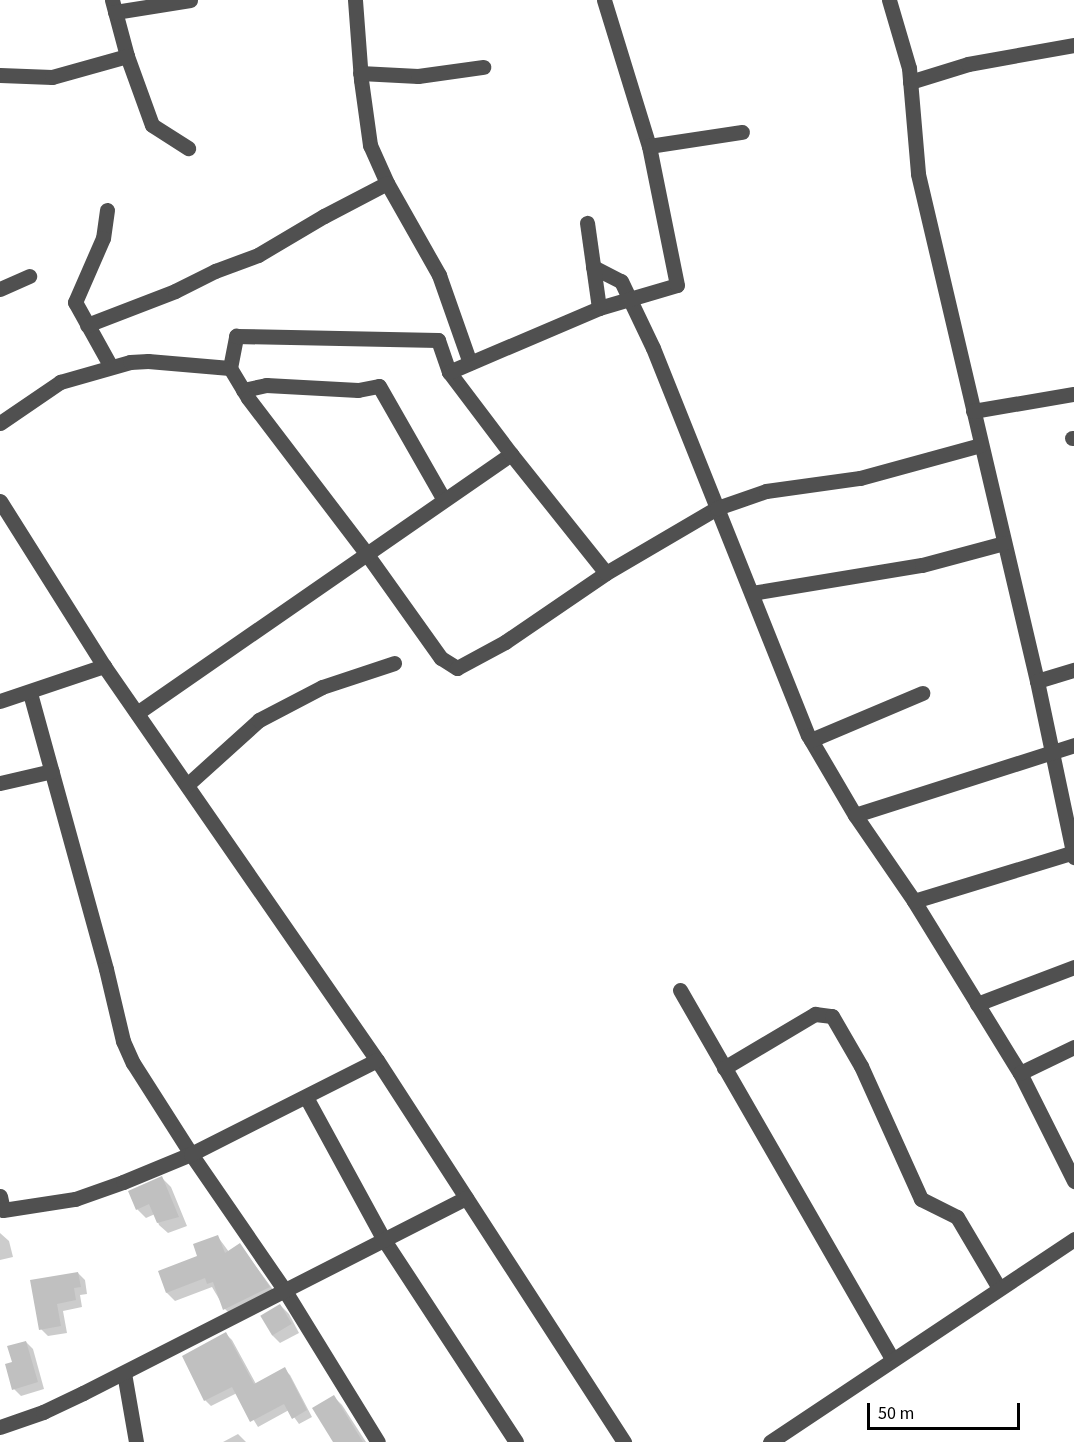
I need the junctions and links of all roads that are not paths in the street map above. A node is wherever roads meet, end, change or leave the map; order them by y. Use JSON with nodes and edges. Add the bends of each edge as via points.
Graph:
{"nodes":[{"id":1,"x":190,"y":0,"type":"edge"},
{"id":2,"x":355,"y":0,"type":"edge"},
{"id":3,"x":604,"y":0,"type":"edge"},
{"id":4,"x":889,"y":0,"type":"edge"},
{"id":5,"x":113,"y":6,"type":"edge"},
{"id":6,"x":1074,"y":45,"type":"edge"},
{"id":7,"x":127,"y":56,"type":"junction"},
{"id":8,"x":483,"y":67,"type":"dead end"},
{"id":9,"x":360,"y":73,"type":"junction"},
{"id":10,"x":0,"y":75,"type":"edge"},
{"id":11,"x":910,"y":82,"type":"junction"},
{"id":12,"x":742,"y":132,"type":"dead end"},
{"id":13,"x":649,"y":146,"type":"junction"},
{"id":14,"x":188,"y":148,"type":"dead end"},
{"id":15,"x":387,"y":183,"type":"junction"},
{"id":16,"x":106,"y":210,"type":"dead end"},
{"id":17,"x":586,"y":222,"type":"dead end"},
{"id":18,"x":593,"y":267,"type":"junction"},
{"id":19,"x":29,"y":276,"type":"dead end"},
{"id":20,"x":0,"y":289,"type":"edge"},
{"id":21,"x":630,"y":300,"type":"junction"},
{"id":22,"x":599,"y":308,"type":"junction"},
{"id":23,"x":87,"y":325,"type":"junction"},
{"id":24,"x":470,"y":363,"type":"junction"},
{"id":25,"x":111,"y":368,"type":"junction"},
{"id":26,"x":230,"y":368,"type":"junction"},
{"id":27,"x":449,"y":372,"type":"junction"},
{"id":28,"x":243,"y":390,"type":"junction"},
{"id":29,"x":1074,"y":394,"type":"edge"},
{"id":30,"x":973,"y":411,"type":"junction"},
{"id":31,"x":0,"y":423,"type":"edge"},
{"id":32,"x":981,"y":445,"type":"junction"},
{"id":33,"x":511,"y":454,"type":"junction"},
{"id":34,"x":444,"y":500,"type":"junction"},
{"id":35,"x":0,"y":501,"type":"edge"},
{"id":36,"x":717,"y":508,"type":"junction"},
{"id":37,"x":1004,"y":543,"type":"junction"},
{"id":38,"x":366,"y":553,"type":"junction"},
{"id":39,"x":606,"y":573,"type":"junction"},
{"id":40,"x":752,"y":593,"type":"junction"},
{"id":41,"x":394,"y":663,"type":"dead end"},
{"id":42,"x":104,"y":666,"type":"junction"},
{"id":43,"x":1074,"y":670,"type":"edge"},
{"id":44,"x":1037,"y":681,"type":"junction"},
{"id":45,"x":30,"y":693,"type":"junction"},
{"id":46,"x":922,"y":693,"type":"dead end"},
{"id":47,"x":0,"y":701,"type":"edge"},
{"id":48,"x":137,"y":713,"type":"junction"},
{"id":49,"x":811,"y":740,"type":"junction"},
{"id":50,"x":1074,"y":745,"type":"edge"},
{"id":51,"x":1050,"y":752,"type":"junction"},
{"id":52,"x":52,"y":771,"type":"junction"},
{"id":53,"x":0,"y":783,"type":"edge"},
{"id":54,"x":187,"y":785,"type":"junction"},
{"id":55,"x":855,"y":815,"type":"junction"},
{"id":56,"x":1074,"y":854,"type":"edge"},
{"id":57,"x":914,"y":901,"type":"junction"},
{"id":58,"x":1074,"y":967,"type":"edge"},
{"id":59,"x":680,"y":990,"type":"dead end"},
{"id":60,"x":977,"y":1004,"type":"junction"},
{"id":61,"x":1074,"y":1047,"type":"edge"},
{"id":62,"x":377,"y":1060,"type":"junction"},
{"id":63,"x":724,"y":1068,"type":"junction"},
{"id":64,"x":1020,"y":1073,"type":"junction"},
{"id":65,"x":306,"y":1097,"type":"junction"},
{"id":66,"x":191,"y":1155,"type":"junction"},
{"id":67,"x":1074,"y":1180,"type":"edge"},
{"id":68,"x":0,"y":1196,"type":"edge"},
{"id":69,"x":466,"y":1198,"type":"junction"},
{"id":70,"x":1074,"y":1239,"type":"edge"},
{"id":71,"x":384,"y":1240,"type":"junction"},
{"id":72,"x":999,"y":1288,"type":"junction"},
{"id":73,"x":285,"y":1291,"type":"junction"},
{"id":74,"x":892,"y":1359,"type":"junction"},
{"id":75,"x":124,"y":1373,"type":"junction"},
{"id":76,"x":0,"y":1427,"type":"edge"},
{"id":77,"x":136,"y":1442,"type":"edge"},
{"id":78,"x":378,"y":1442,"type":"edge"},
{"id":79,"x":516,"y":1442,"type":"edge"},
{"id":80,"x":624,"y":1442,"type":"edge"},
{"id":81,"x":770,"y":1442,"type":"edge"}],
"edges":[{"from":1,"to":5,"type":"street"},
{"from":2,"to":9,"type":"street"},
{"from":3,"to":13,"type":"street"},
{"from":4,"to":11,"type":"street"},
{"from":5,"to":7,"type":"street"},
{"from":6,"to":11,"type":"street","via":[[968,64]]},
{"from":7,"to":10,"type":"street","via":[[52,77]]},
{"from":7,"to":14,"type":"street","via":[[152,125]]},
{"from":8,"to":9,"type":"street","via":[[418,76]]},
{"from":9,"to":15,"type":"street","via":[[370,145]]},
{"from":11,"to":30,"type":"street","via":[[918,174]]},
{"from":12,"to":13,"type":"street"},
{"from":13,"to":21,"type":"street","via":[[677,285]]},
{"from":15,"to":23,"type":"street","via":[[258,255]]},
{"from":15,"to":24,"type":"street","via":[[439,275]]},
{"from":16,"to":23,"type":"street","via":[[103,238],[75,302]]},
{"from":17,"to":18,"type":"street"},
{"from":18,"to":21,"type":"street","via":[[621,281]]},
{"from":18,"to":22,"type":"street"},
{"from":19,"to":20,"type":"street"},
{"from":21,"to":22,"type":"street"},
{"from":21,"to":36,"type":"street"},
{"from":22,"to":24,"type":"street"},
{"from":23,"to":25,"type":"street"},
{"from":24,"to":27,"type":"street"},
{"from":25,"to":26,"type":"street","via":[[148,361]]},
{"from":25,"to":31,"type":"street","via":[[60,382]]},
{"from":26,"to":27,"type":"street","via":[[236,336],[248,336],[438,340]]},
{"from":26,"to":28,"type":"street"},
{"from":27,"to":33,"type":"street"},
{"from":28,"to":34,"type":"street","via":[[266,385],[358,390],[380,386]]},
{"from":28,"to":38,"type":"street"},
{"from":29,"to":30,"type":"street"},
{"from":30,"to":32,"type":"street"},
{"from":32,"to":36,"type":"street","via":[[860,478],[766,491]]},
{"from":32,"to":37,"type":"street"},
{"from":33,"to":34,"type":"street"},
{"from":33,"to":39,"type":"street"},
{"from":34,"to":38,"type":"street"},
{"from":35,"to":42,"type":"street"},
{"from":36,"to":39,"type":"street"},
{"from":36,"to":40,"type":"street"},
{"from":37,"to":40,"type":"street","via":[[922,565]]},
{"from":37,"to":44,"type":"street"},
{"from":38,"to":39,"type":"street","via":[[441,658],[457,668],[505,642]]},
{"from":38,"to":48,"type":"street"},
{"from":40,"to":49,"type":"street"},
{"from":41,"to":54,"type":"street","via":[[322,687],[259,720]]},
{"from":42,"to":45,"type":"street"},
{"from":42,"to":48,"type":"street"},
{"from":43,"to":44,"type":"street"},
{"from":44,"to":51,"type":"street"},
{"from":45,"to":47,"type":"street"},
{"from":45,"to":52,"type":"street"},
{"from":46,"to":49,"type":"street"},
{"from":48,"to":54,"type":"street"},
{"from":49,"to":55,"type":"street"},
{"from":50,"to":51,"type":"street"},
{"from":51,"to":55,"type":"street"},
{"from":51,"to":56,"type":"street"},
{"from":52,"to":53,"type":"street"},
{"from":52,"to":66,"type":"street","via":[[123,1041]]},
{"from":54,"to":62,"type":"street"},
{"from":55,"to":57,"type":"street"},
{"from":56,"to":57,"type":"street"},
{"from":57,"to":60,"type":"street"},
{"from":58,"to":60,"type":"street"},
{"from":59,"to":63,"type":"street"},
{"from":60,"to":64,"type":"street"},
{"from":61,"to":64,"type":"street"},
{"from":62,"to":65,"type":"street"},
{"from":62,"to":69,"type":"street"},
{"from":63,"to":72,"type":"street","via":[[815,1014],[832,1016],[861,1066],[921,1199],[957,1217]]},
{"from":63,"to":74,"type":"street"},
{"from":64,"to":67,"type":"street"},
{"from":65,"to":66,"type":"street"},
{"from":65,"to":71,"type":"street"},
{"from":66,"to":68,"type":"street","via":[[75,1199],[3,1210]]},
{"from":66,"to":73,"type":"street"},
{"from":69,"to":71,"type":"street"},
{"from":69,"to":80,"type":"street"},
{"from":70,"to":72,"type":"street"},
{"from":71,"to":73,"type":"street"},
{"from":71,"to":79,"type":"street"},
{"from":72,"to":74,"type":"street"},
{"from":73,"to":75,"type":"street"},
{"from":73,"to":78,"type":"street"},
{"from":74,"to":81,"type":"street"},
{"from":75,"to":76,"type":"street","via":[[43,1412]]},
{"from":75,"to":77,"type":"street"}]}
